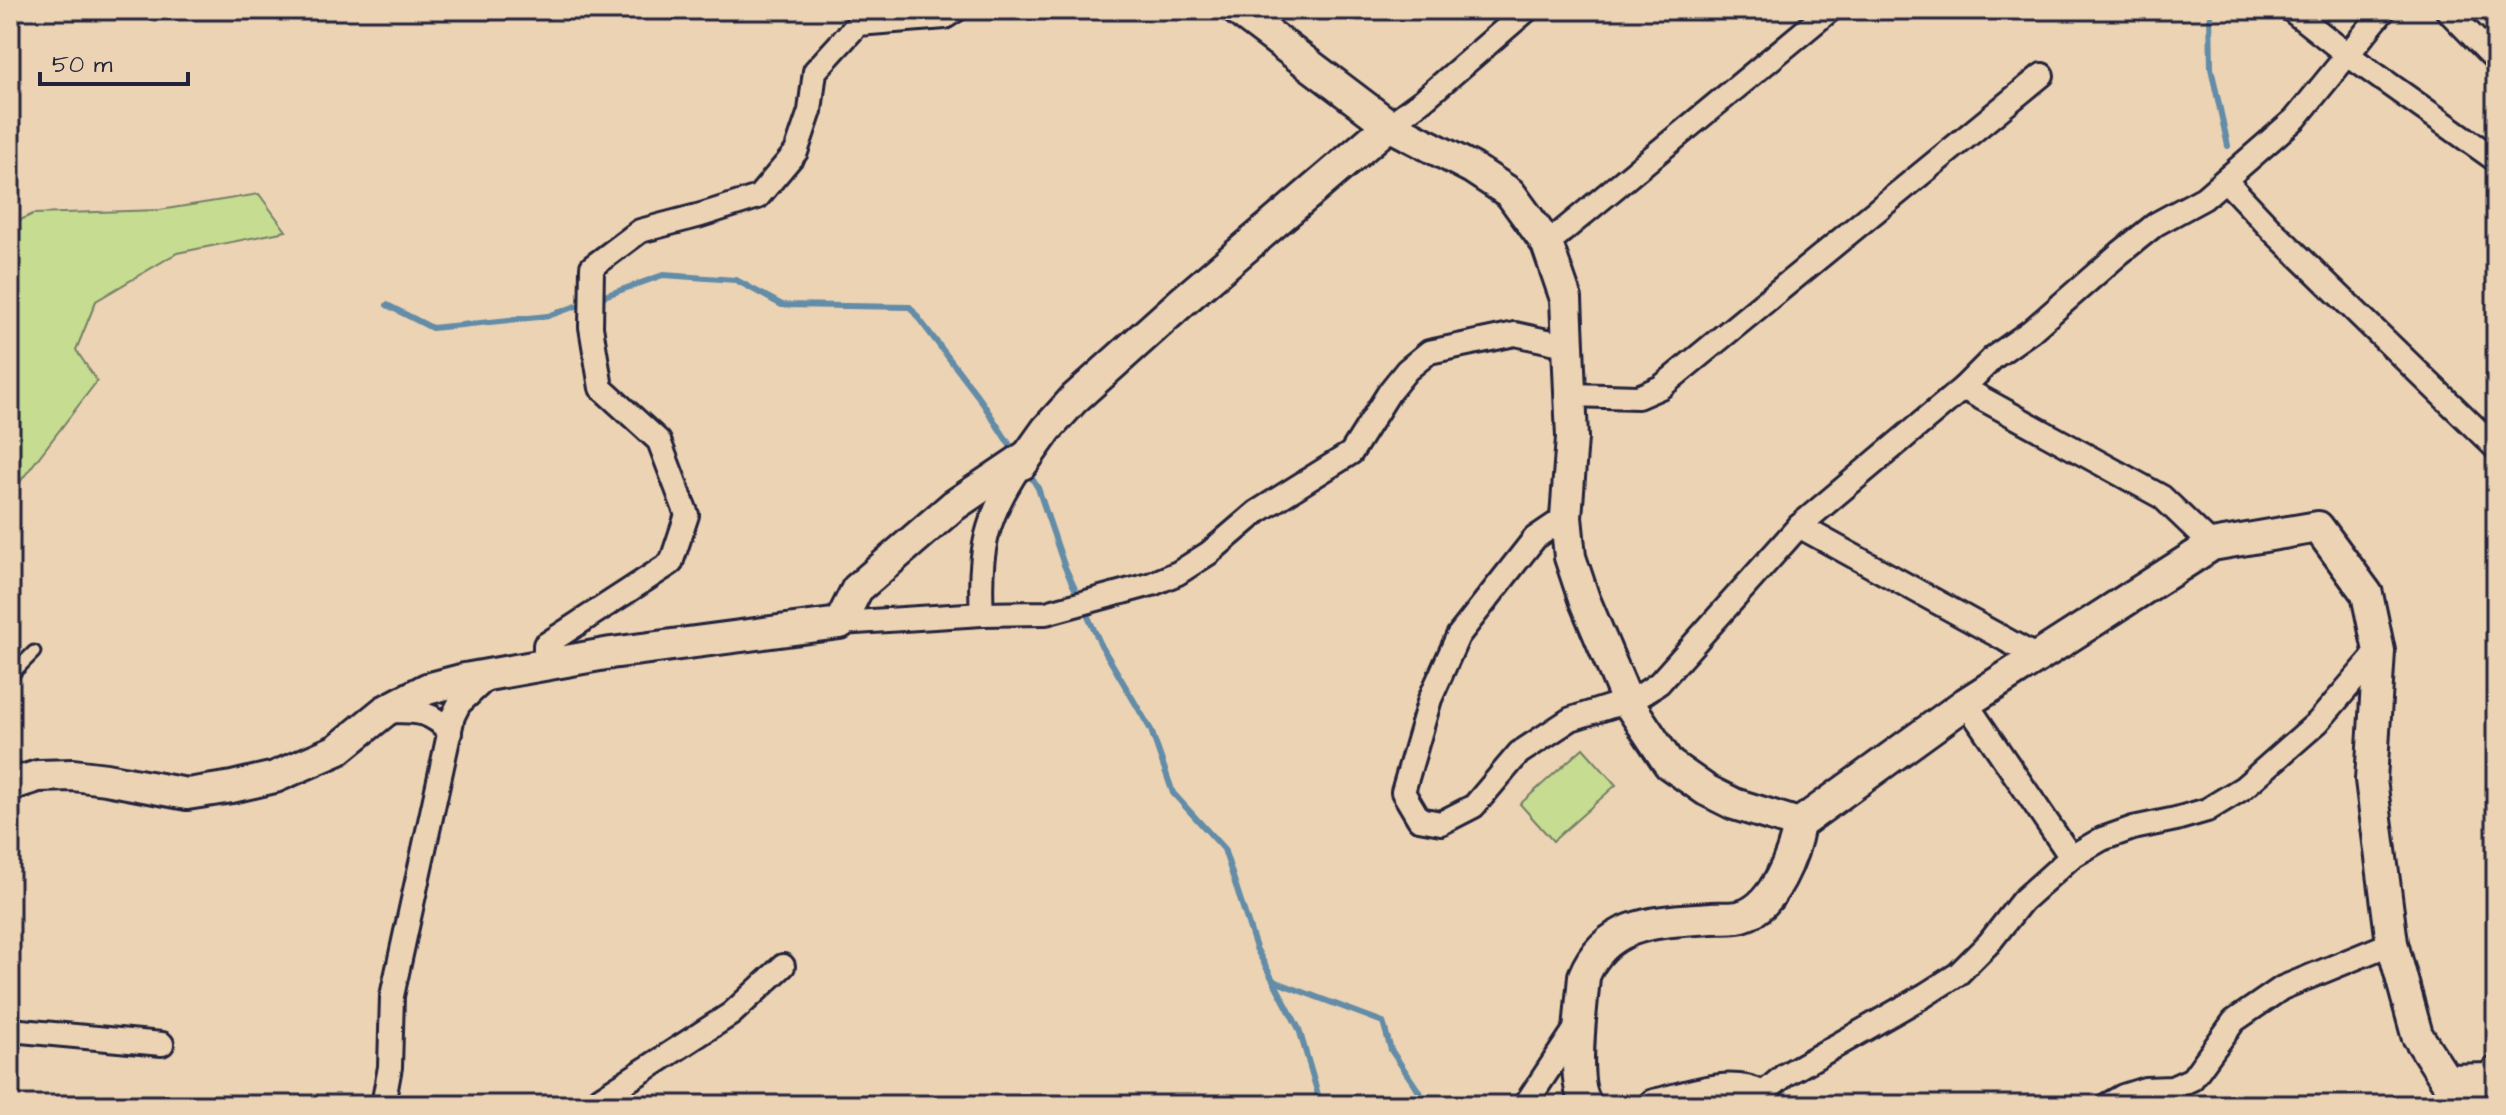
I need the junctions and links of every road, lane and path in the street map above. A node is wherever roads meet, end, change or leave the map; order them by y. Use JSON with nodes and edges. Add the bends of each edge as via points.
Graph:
{"nodes":[{"id":1,"x":956,"y":10,"type":"edge"},
{"id":2,"x":1237,"y":10,"type":"edge"},
{"id":3,"x":1527,"y":10,"type":"edge"},
{"id":4,"x":1830,"y":10,"type":"edge"},
{"id":5,"x":2291,"y":10,"type":"edge"},
{"id":6,"x":2384,"y":10,"type":"edge"},
{"id":7,"x":2447,"y":10,"type":"edge"},
{"id":8,"x":2348,"y":55,"type":"junction"},
{"id":9,"x":2496,"y":60,"type":"edge"},
{"id":10,"x":2042,"y":75,"type":"dead end"},
{"id":11,"x":1389,"y":125,"type":"junction"},
{"id":12,"x":2496,"y":160,"type":"edge"},
{"id":13,"x":2225,"y":180,"type":"junction"},
{"id":14,"x":1547,"y":244,"type":"junction"},
{"id":15,"x":1570,"y":346,"type":"junction"},
{"id":16,"x":1963,"y":388,"type":"junction"},
{"id":17,"x":1571,"y":395,"type":"junction"},
{"id":18,"x":2496,"y":448,"type":"edge"},
{"id":19,"x":1025,"y":460,"type":"junction"},
{"id":20,"x":1566,"y":517,"type":"junction"},
{"id":21,"x":1799,"y":526,"type":"junction"},
{"id":22,"x":2212,"y":545,"type":"junction"},
{"id":23,"x":982,"y":614,"type":"junction"},
{"id":24,"x":840,"y":623,"type":"junction"},
{"id":25,"x":2379,"y":651,"type":"junction"},
{"id":26,"x":34,"y":652,"type":"dead end"},
{"id":27,"x":2037,"y":657,"type":"junction"},
{"id":28,"x":545,"y":665,"type":"junction"},
{"id":29,"x":490,"y":675,"type":"junction"},
{"id":30,"x":10,"y":676,"type":"edge"},
{"id":31,"x":1627,"y":701,"type":"junction"},
{"id":32,"x":1966,"y":703,"type":"junction"},
{"id":33,"x":385,"y":711,"type":"junction"},
{"id":34,"x":450,"y":733,"type":"junction"},
{"id":35,"x":10,"y":785,"type":"edge"},
{"id":36,"x":1799,"y":824,"type":"junction"},
{"id":37,"x":2071,"y":857,"type":"junction"},
{"id":38,"x":2392,"y":943,"type":"junction"},
{"id":39,"x":783,"y":966,"type":"dead end"},
{"id":40,"x":1581,"y":1020,"type":"junction"},
{"id":41,"x":10,"y":1030,"type":"edge"},
{"id":42,"x":162,"y":1044,"type":"dead end"},
{"id":43,"x":2496,"y":1072,"type":"edge"},
{"id":44,"x":1762,"y":1101,"type":"edge"},
{"id":45,"x":383,"y":1105,"type":"edge"},
{"id":46,"x":590,"y":1105,"type":"edge"},
{"id":47,"x":1525,"y":1105,"type":"edge"},
{"id":48,"x":1587,"y":1105,"type":"edge"},
{"id":49,"x":1654,"y":1105,"type":"edge"},
{"id":50,"x":2107,"y":1105,"type":"edge"}],
"edges":[{"from":1,"to":28,"type":"street","via":[[945,17],[858,24],[815,71],[810,111],[796,152],[758,197],[640,231],[592,267],[591,327],[601,388],[659,441],[687,515],[671,563],[545,645]]},
{"from":2,"to":11,"type":"street"},
{"from":3,"to":11,"type":"street"},
{"from":4,"to":14,"type":"street"},
{"from":5,"to":8,"type":"street"},
{"from":6,"to":8,"type":"street"},
{"from":7,"to":9,"type":"street"},
{"from":8,"to":12,"type":"street"},
{"from":8,"to":13,"type":"street","via":[[2296,118]]},
{"from":10,"to":17,"type":"street","via":[[1661,387],[1638,397]]},
{"from":11,"to":14,"type":"street","via":[[1510,193]]},
{"from":11,"to":19,"type":"street","via":[[1074,399]]},
{"from":13,"to":16,"type":"street","via":[[2144,233]]},
{"from":13,"to":18,"type":"street"},
{"from":14,"to":15,"type":"street","via":[[1566,299]]},
{"from":15,"to":17,"type":"street"},
{"from":15,"to":23,"type":"street","via":[[1515,334],[1429,352],[1390,391],[1351,453],[1257,512],[1178,573],[1046,613]]},
{"from":16,"to":21,"type":"street"},
{"from":16,"to":22,"type":"street","via":[[2162,497]]},
{"from":17,"to":20,"type":"street"},
{"from":19,"to":23,"type":"street","via":[[1001,494],[987,528],[980,579]]},
{"from":19,"to":24,"type":"street","via":[[953,506],[857,589]]},
{"from":20,"to":31,"type":"street","via":[[1570,557]]},
{"from":20,"to":31,"type":"street","via":[[1535,538],[1458,636],[1430,699],[1403,792],[1419,819],[1441,823],[1474,806],[1519,753],[1571,719]]},
{"from":21,"to":27,"type":"street"},
{"from":21,"to":31,"type":"street","via":[[1659,683]]},
{"from":22,"to":25,"type":"street","via":[[2318,527],[2367,594]]},
{"from":22,"to":27,"type":"street"},
{"from":23,"to":24,"type":"street"},
{"from":24,"to":28,"type":"street"},
{"from":25,"to":37,"type":"street","via":[[2318,722],[2243,788],[2207,810],[2112,835]]},
{"from":25,"to":38,"type":"street","via":[[2371,780]]},
{"from":26,"to":30,"type":"lane"},
{"from":27,"to":32,"type":"street"},
{"from":28,"to":29,"type":"street"},
{"from":29,"to":33,"type":"street","via":[[427,689]]},
{"from":29,"to":34,"type":"street","via":[[459,704]]},
{"from":31,"to":36,"type":"street","via":[[1669,764],[1734,804]]},
{"from":32,"to":36,"type":"street"},
{"from":32,"to":37,"type":"street"},
{"from":33,"to":34,"type":"street","via":[[425,713]]},
{"from":33,"to":35,"type":"street","via":[[337,750],[275,777],[232,787],[187,794],[73,775],[38,776]]},
{"from":34,"to":45,"type":"street","via":[[392,996]]},
{"from":36,"to":40,"type":"street","via":[[1779,881],[1761,905],[1742,916],[1632,928],[1606,943],[1584,976]]},
{"from":37,"to":44,"type":"street","via":[[2022,901],[1958,974],[1785,1075]]},
{"from":38,"to":43,"type":"street","via":[[2417,1035],[2446,1080],[2491,1079]]},
{"from":38,"to":50,"type":"street","via":[[2282,988],[2234,1021],[2192,1079],[2172,1088],[2145,1089]]},
{"from":39,"to":46,"type":"street","via":[[731,1014]]},
{"from":40,"to":47,"type":"street"},
{"from":40,"to":48,"type":"street","via":[[1578,1076]]},
{"from":41,"to":42,"type":"street"},
{"from":44,"to":49,"type":"street","via":[[1749,1090],[1731,1089]]}]}
